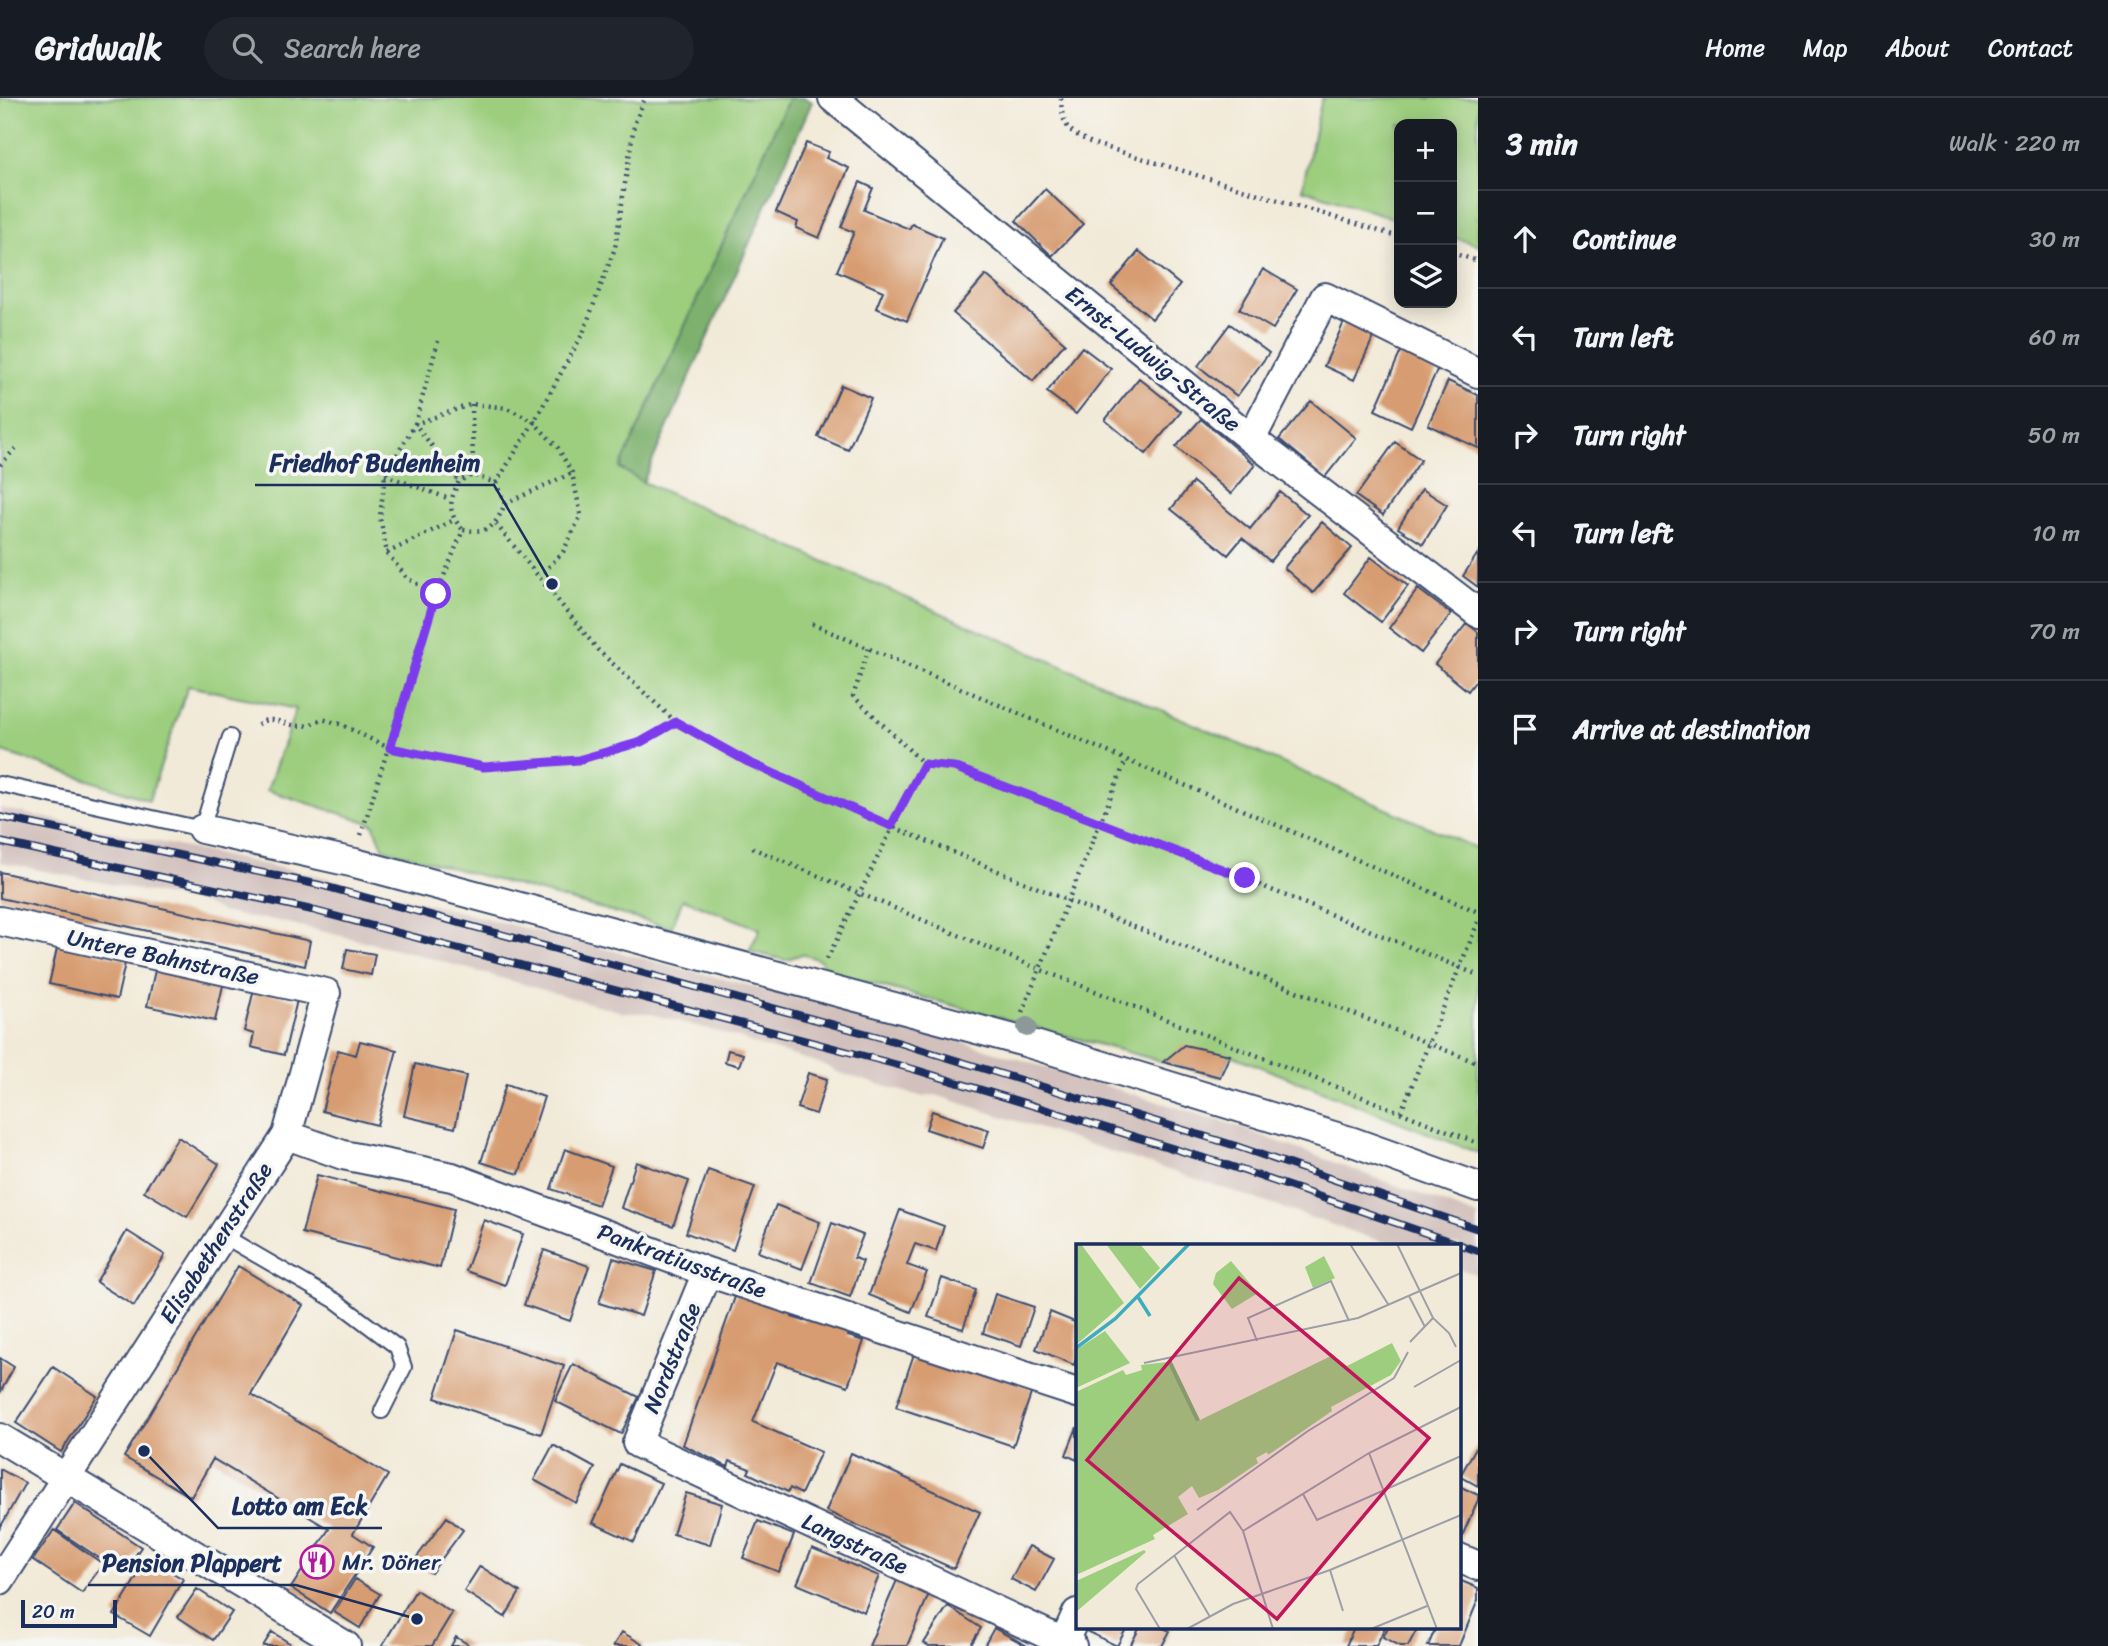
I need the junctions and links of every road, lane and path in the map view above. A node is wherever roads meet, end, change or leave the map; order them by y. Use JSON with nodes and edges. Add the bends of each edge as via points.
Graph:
{"nodes":[{"id":1,"x":645,"y":98,"type":"edge"},
{"id":2,"x":833,"y":98,"type":"edge"},
{"id":3,"x":1061,"y":98,"type":"edge"},
{"id":4,"x":1394,"y":235,"type":"edge"},
{"id":5,"x":1457,"y":255,"type":"edge"},
{"id":6,"x":1478,"y":261,"type":"edge"},
{"id":7,"x":438,"y":341,"type":"dead end"},
{"id":8,"x":1478,"y":373,"type":"edge"},
{"id":9,"x":471,"y":404,"type":"junction"},
{"id":10,"x":534,"y":422,"type":"junction"},
{"id":11,"x":415,"y":425,"type":"junction"},
{"id":12,"x":1251,"y":439,"type":"junction"},
{"id":13,"x":16,"y":448,"type":"dead end"},
{"id":14,"x":0,"y":465,"type":"edge"},
{"id":15,"x":572,"y":473,"type":"junction"},
{"id":16,"x":385,"y":475,"type":"junction"},
{"id":17,"x":473,"y":475,"type":"junction"},
{"id":18,"x":459,"y":481,"type":"junction"},
{"id":19,"x":496,"y":483,"type":"junction"},
{"id":20,"x":450,"y":499,"type":"junction"},
{"id":21,"x":505,"y":504,"type":"junction"},
{"id":22,"x":454,"y":520,"type":"junction"},
{"id":23,"x":496,"y":524,"type":"junction"},
{"id":24,"x":463,"y":530,"type":"junction"},
{"id":25,"x":387,"y":553,"type":"junction"},
{"id":26,"x":540,"y":576,"type":"junction"},
{"id":27,"x":436,"y":594,"type":"junction"},
{"id":28,"x":1478,"y":613,"type":"edge"},
{"id":29,"x":812,"y":624,"type":"dead end"},
{"id":30,"x":869,"y":648,"type":"junction"},
{"id":31,"x":676,"y":722,"type":"junction"},
{"id":32,"x":258,"y":725,"type":"dead end"},
{"id":33,"x":230,"y":737,"type":"dead end"},
{"id":34,"x":390,"y":748,"type":"junction"},
{"id":35,"x":1126,"y":760,"type":"junction"},
{"id":36,"x":924,"y":764,"type":"junction"},
{"id":37,"x":0,"y":784,"type":"edge"},
{"id":38,"x":1100,"y":823,"type":"junction"},
{"id":39,"x":891,"y":826,"type":"junction"},
{"id":40,"x":202,"y":829,"type":"junction"},
{"id":41,"x":751,"y":848,"type":"dead end"},
{"id":42,"x":355,"y":863,"type":"junction"},
{"id":43,"x":859,"y":892,"type":"junction"},
{"id":44,"x":1069,"y":901,"type":"junction"},
{"id":45,"x":1478,"y":912,"type":"edge"},
{"id":46,"x":0,"y":921,"type":"edge"},
{"id":47,"x":1478,"y":922,"type":"edge"},
{"id":48,"x":1459,"y":967,"type":"junction"},
{"id":49,"x":1039,"y":969,"type":"junction"},
{"id":50,"x":1478,"y":975,"type":"edge"},
{"id":51,"x":815,"y":986,"type":"junction"},
{"id":52,"x":326,"y":993,"type":"joint"},
{"id":53,"x":1021,"y":1016,"type":"dead end"},
{"id":54,"x":1428,"y":1043,"type":"junction"},
{"id":55,"x":1478,"y":1063,"type":"edge"},
{"id":56,"x":1401,"y":1112,"type":"junction"},
{"id":57,"x":287,"y":1135,"type":"junction"},
{"id":58,"x":1478,"y":1143,"type":"edge"},
{"id":59,"x":1478,"y":1187,"type":"edge"},
{"id":60,"x":222,"y":1235,"type":"junction"},
{"id":61,"x":707,"y":1272,"type":"junction"},
{"id":62,"x":1076,"y":1393,"type":"edge"},
{"id":63,"x":382,"y":1411,"type":"dead end"},
{"id":64,"x":0,"y":1437,"type":"edge"},
{"id":65,"x":637,"y":1443,"type":"joint"},
{"id":66,"x":66,"y":1476,"type":"junction"},
{"id":67,"x":1461,"y":1559,"type":"edge"},
{"id":68,"x":1478,"y":1566,"type":"edge"},
{"id":69,"x":0,"y":1580,"type":"edge"},
{"id":70,"x":1076,"y":1616,"type":"edge"},
{"id":71,"x":1066,"y":1645,"type":"edge"},
{"id":72,"x":346,"y":1646,"type":"edge"}],
"edges":[{"from":1,"to":10,"type":"path","via":[[634,125],[615,248],[583,333]]},
{"from":2,"to":12,"type":"street","name":"Ernst-Ludwig-Straße"},
{"from":3,"to":4,"type":"path","via":[[1062,119],[1072,133],[1092,143]]},
{"from":5,"to":6,"type":"path"},
{"from":7,"to":11,"type":"path"},
{"from":8,"to":12,"type":"street","via":[[1325,297]]},
{"from":9,"to":10,"type":"path","via":[[508,408]]},
{"from":9,"to":11,"type":"path"},
{"from":9,"to":17,"type":"path"},
{"from":10,"to":15,"type":"path","via":[[558,448]]},
{"from":10,"to":19,"type":"path"},
{"from":11,"to":16,"type":"path"},
{"from":11,"to":18,"type":"path"},
{"from":12,"to":28,"type":"street","name":"Ernst-Ludwig-Straße"},
{"from":13,"to":14,"type":"path"},
{"from":15,"to":21,"type":"path"},
{"from":15,"to":26,"type":"path","via":[[581,515],[563,552]]},
{"from":16,"to":20,"type":"path"},
{"from":16,"to":25,"type":"path","via":[[380,517]]},
{"from":17,"to":18,"type":"path"},
{"from":17,"to":19,"type":"path"},
{"from":18,"to":20,"type":"path"},
{"from":19,"to":21,"type":"path"},
{"from":20,"to":22,"type":"path"},
{"from":21,"to":23,"type":"path"},
{"from":22,"to":24,"type":"path"},
{"from":22,"to":25,"type":"path"},
{"from":23,"to":24,"type":"path","via":[[482,532]]},
{"from":23,"to":26,"type":"path"},
{"from":24,"to":27,"type":"path"},
{"from":25,"to":27,"type":"path","via":[[407,578]]},
{"from":26,"to":31,"type":"path","via":[[598,650]]},
{"from":27,"to":34,"type":"path"},
{"from":29,"to":30,"type":"path"},
{"from":30,"to":35,"type":"path"},
{"from":30,"to":36,"type":"path","via":[[853,696]]},
{"from":31,"to":34,"type":"path","via":[[641,742],[578,760],[484,767]]},
{"from":31,"to":39,"type":"path","via":[[748,762]]},
{"from":32,"to":34,"type":"path","via":[[271,719],[310,725],[322,719]]},
{"from":33,"to":40,"type":"lane"},
{"from":34,"to":42,"type":"path","via":[[364,821]]},
{"from":35,"to":38,"type":"path"},
{"from":35,"to":45,"type":"path"},
{"from":36,"to":38,"type":"path","via":[[954,767]]},
{"from":36,"to":39,"type":"path"},
{"from":37,"to":40,"type":"lane"},
{"from":38,"to":44,"type":"path"},
{"from":38,"to":48,"type":"path"},
{"from":39,"to":43,"type":"path"},
{"from":39,"to":44,"type":"path"},
{"from":40,"to":42,"type":"street"},
{"from":41,"to":43,"type":"path"},
{"from":42,"to":51,"type":"street"},
{"from":43,"to":49,"type":"path"},
{"from":43,"to":51,"type":"path"},
{"from":44,"to":49,"type":"path"},
{"from":44,"to":54,"type":"path"},
{"from":46,"to":52,"type":"street","name":"Untere Bahnstraße"},
{"from":47,"to":48,"type":"path"},
{"from":48,"to":50,"type":"path"},
{"from":48,"to":54,"type":"path"},
{"from":49,"to":53,"type":"path"},
{"from":49,"to":56,"type":"path"},
{"from":51,"to":59,"type":"street","via":[[1051,1050],[1353,1142]]},
{"from":52,"to":57,"type":"street","name":"Elisabethenstraße"},
{"from":54,"to":55,"type":"path"},
{"from":54,"to":56,"type":"path"},
{"from":56,"to":58,"type":"path"},
{"from":57,"to":60,"type":"street","name":"Elisabethenstraße"},
{"from":57,"to":61,"type":"street","name":"Pankratiusstraße","via":[[343,1155],[452,1177]]},
{"from":60,"to":63,"type":"lane","via":[[336,1301],[397,1347],[404,1367]]},
{"from":60,"to":66,"type":"street","name":"Elisabethenstraße"},
{"from":61,"to":62,"type":"street","name":"Pankratiusstraße"},
{"from":61,"to":65,"type":"street","name":"Nordstraße"},
{"from":64,"to":66,"type":"street"},
{"from":65,"to":71,"type":"street","name":"Langstraße"},
{"from":66,"to":69,"type":"street","name":"Elisabethenstraße"},
{"from":66,"to":72,"type":"street"},
{"from":67,"to":68,"type":"street"},
{"from":70,"to":71,"type":"street"}]}
